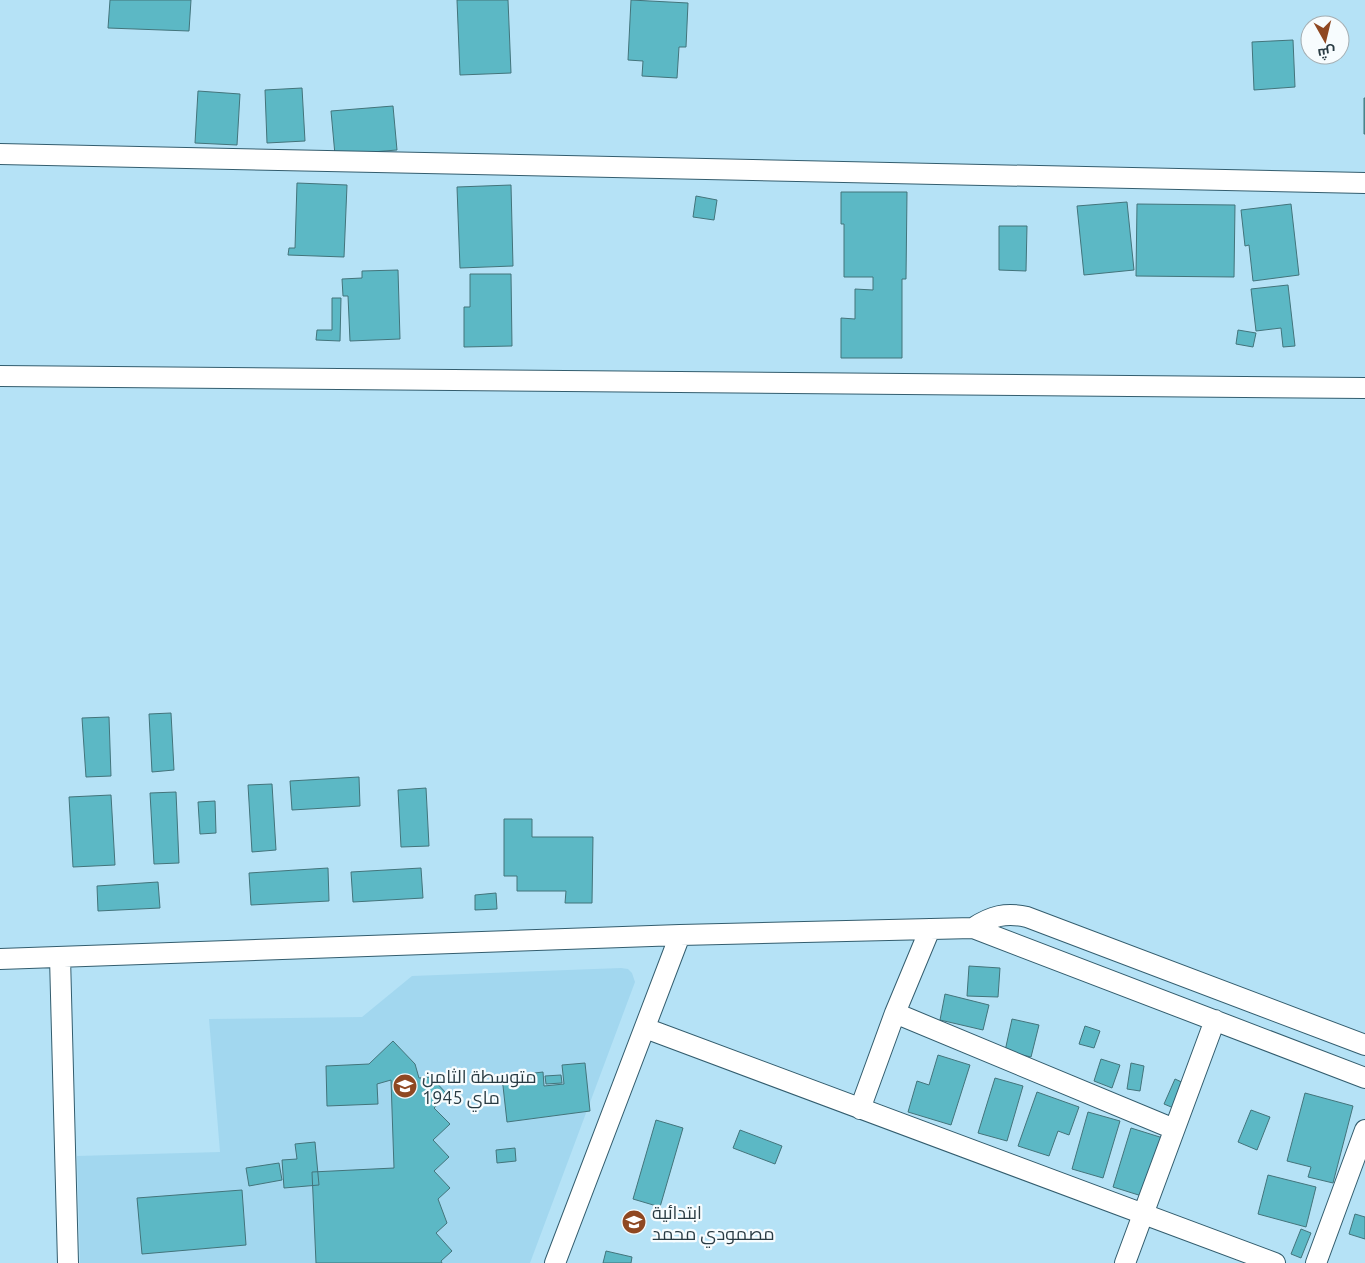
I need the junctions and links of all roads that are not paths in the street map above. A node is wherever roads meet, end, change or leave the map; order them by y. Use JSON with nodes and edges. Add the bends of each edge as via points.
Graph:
{"nodes":[{"id":1,"x":0,"y":154,"type":"edge"},
{"id":2,"x":1365,"y":183,"type":"edge"},
{"id":3,"x":0,"y":376,"type":"edge"},
{"id":4,"x":1365,"y":388,"type":"edge"},
{"id":5,"x":973,"y":928,"type":"junction"},
{"id":6,"x":930,"y":929,"type":"junction"},
{"id":7,"x":680,"y":935,"type":"junction"},
{"id":8,"x":60,"y":957,"type":"junction"},
{"id":9,"x":0,"y":959,"type":"edge"},
{"id":10,"x":896,"y":1014,"type":"junction"},
{"id":11,"x":1215,"y":1020,"type":"junction"},
{"id":12,"x":645,"y":1028,"type":"junction"},
{"id":13,"x":1365,"y":1045,"type":"edge"},
{"id":14,"x":1365,"y":1078,"type":"edge"},
{"id":15,"x":860,"y":1109,"type":"junction"},
{"id":16,"x":1174,"y":1129,"type":"junction"},
{"id":17,"x":1365,"y":1130,"type":"edge"},
{"id":18,"x":1143,"y":1215,"type":"junction"},
{"id":19,"x":68,"y":1263,"type":"edge"},
{"id":20,"x":555,"y":1263,"type":"edge"},
{"id":21,"x":1125,"y":1263,"type":"edge"},
{"id":22,"x":1274,"y":1263,"type":"edge"},
{"id":23,"x":1316,"y":1263,"type":"edge"}],
"edges":[{"from":1,"to":2,"type":"street"},
{"from":3,"to":4,"type":"street"},
{"from":5,"to":6,"type":"street"},
{"from":5,"to":11,"type":"street"},
{"from":5,"to":13,"type":"street","via":[[998,915],[1027,917]]},
{"from":6,"to":7,"type":"street"},
{"from":6,"to":10,"type":"street"},
{"from":7,"to":8,"type":"street"},
{"from":7,"to":12,"type":"street"},
{"from":8,"to":9,"type":"street"},
{"from":8,"to":19,"type":"street"},
{"from":10,"to":15,"type":"street"},
{"from":10,"to":16,"type":"street"},
{"from":11,"to":14,"type":"street"},
{"from":11,"to":16,"type":"street"},
{"from":12,"to":15,"type":"street"},
{"from":12,"to":20,"type":"street"},
{"from":15,"to":18,"type":"street"},
{"from":16,"to":18,"type":"street"},
{"from":17,"to":23,"type":"street"},
{"from":18,"to":21,"type":"street"},
{"from":18,"to":22,"type":"street"}]}
